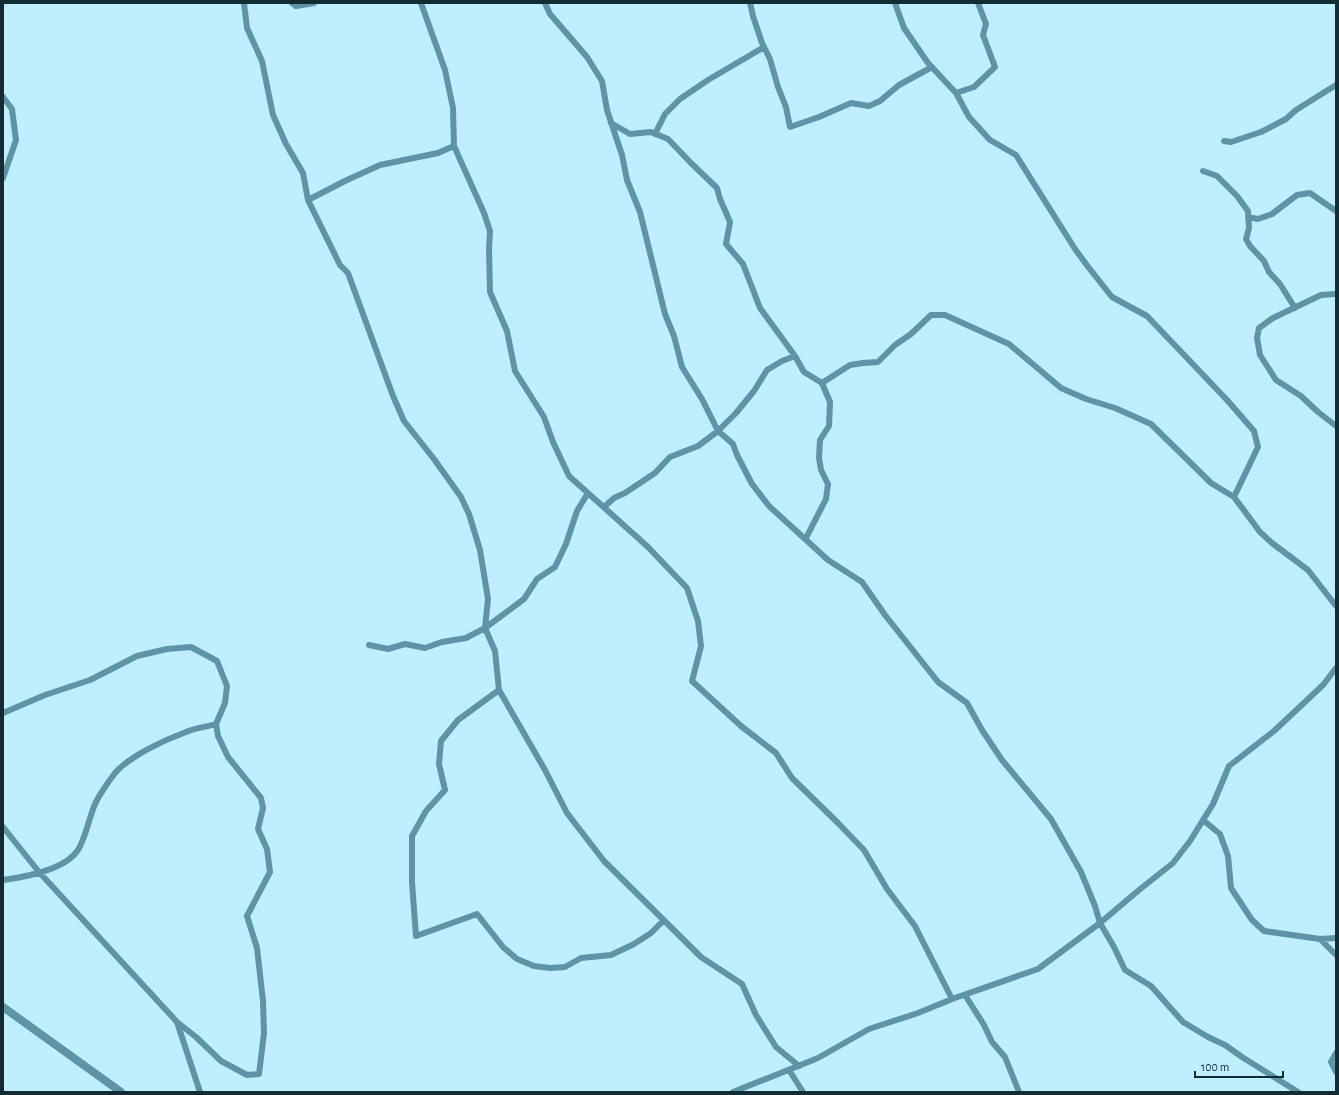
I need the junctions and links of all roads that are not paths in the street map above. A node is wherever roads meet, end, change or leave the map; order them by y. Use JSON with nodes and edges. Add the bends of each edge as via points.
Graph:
{"nodes":[{"id":1,"x":244,"y":3,"type":"edge"},
{"id":2,"x":292,"y":3,"type":"edge"},
{"id":3,"x":314,"y":3,"type":"edge"},
{"id":4,"x":422,"y":3,"type":"edge"},
{"id":5,"x":545,"y":3,"type":"edge"},
{"id":6,"x":750,"y":3,"type":"edge"},
{"id":7,"x":895,"y":3,"type":"edge"},
{"id":8,"x":978,"y":3,"type":"edge"},
{"id":9,"x":764,"y":47,"type":"junction"},
{"id":10,"x":932,"y":67,"type":"junction"},
{"id":11,"x":1336,"y":85,"type":"edge"},
{"id":12,"x":956,"y":93,"type":"junction"},
{"id":13,"x":3,"y":97,"type":"edge"},
{"id":14,"x":611,"y":124,"type":"junction"},
{"id":15,"x":655,"y":134,"type":"junction"},
{"id":16,"x":1224,"y":141,"type":"dead end"},
{"id":17,"x":454,"y":146,"type":"junction"},
{"id":18,"x":1203,"y":171,"type":"dead end"},
{"id":19,"x":3,"y":178,"type":"edge"},
{"id":20,"x":308,"y":200,"type":"junction"},
{"id":21,"x":1336,"y":211,"type":"edge"},
{"id":22,"x":1248,"y":217,"type":"junction"},
{"id":23,"x":1336,"y":294,"type":"edge"},
{"id":24,"x":1295,"y":308,"type":"junction"},
{"id":25,"x":795,"y":356,"type":"junction"},
{"id":26,"x":822,"y":384,"type":"junction"},
{"id":27,"x":1336,"y":426,"type":"edge"},
{"id":28,"x":718,"y":431,"type":"junction"},
{"id":29,"x":588,"y":493,"type":"junction"},
{"id":30,"x":1234,"y":497,"type":"junction"},
{"id":31,"x":604,"y":507,"type":"junction"},
{"id":32,"x":806,"y":538,"type":"junction"},
{"id":33,"x":1336,"y":606,"type":"edge"},
{"id":34,"x":485,"y":628,"type":"junction"},
{"id":35,"x":369,"y":645,"type":"dead end"},
{"id":36,"x":1336,"y":668,"type":"edge"},
{"id":37,"x":499,"y":690,"type":"junction"},
{"id":38,"x":3,"y":713,"type":"edge"},
{"id":39,"x":216,"y":724,"type":"junction"},
{"id":40,"x":1203,"y":820,"type":"junction"},
{"id":41,"x":3,"y":827,"type":"edge"},
{"id":42,"x":39,"y":872,"type":"junction"},
{"id":43,"x":3,"y":880,"type":"edge"},
{"id":44,"x":664,"y":920,"type":"junction"},
{"id":45,"x":1100,"y":923,"type":"junction"},
{"id":46,"x":1336,"y":938,"type":"edge"},
{"id":47,"x":1320,"y":939,"type":"junction"},
{"id":48,"x":1336,"y":954,"type":"edge"},
{"id":49,"x":965,"y":995,"type":"junction"},
{"id":50,"x":952,"y":999,"type":"junction"},
{"id":51,"x":3,"y":1007,"type":"edge"},
{"id":52,"x":177,"y":1022,"type":"junction"},
{"id":53,"x":1336,"y":1053,"type":"edge"},
{"id":54,"x":798,"y":1066,"type":"junction"},
{"id":55,"x":789,"y":1070,"type":"junction"},
{"id":56,"x":1336,"y":1072,"type":"edge"},
{"id":57,"x":121,"y":1092,"type":"edge"},
{"id":58,"x":200,"y":1092,"type":"edge"},
{"id":59,"x":733,"y":1092,"type":"edge"},
{"id":60,"x":803,"y":1092,"type":"edge"},
{"id":61,"x":1019,"y":1092,"type":"edge"},
{"id":62,"x":1298,"y":1092,"type":"edge"}],
"edges":[{"from":1,"to":20,"type":"street","via":[[247,28],[262,61],[274,115],[302,173]]},
{"from":2,"to":3,"type":"street","via":[[296,6]]},
{"from":4,"to":17,"type":"street","via":[[445,70],[453,108]]},
{"from":5,"to":14,"type":"street","via":[[550,14],[587,57],[602,81]]},
{"from":6,"to":9,"type":"street"},
{"from":7,"to":10,"type":"street","via":[[904,28]]},
{"from":8,"to":12,"type":"street","via":[[986,24],[983,35],[995,68],[974,87]]},
{"from":9,"to":10,"type":"street","via":[[786,107],[790,127],[851,103],[869,106],[880,101],[899,85]]},
{"from":9,"to":15,"type":"street","via":[[680,99],[665,114]]},
{"from":10,"to":12,"type":"street"},
{"from":11,"to":16,"type":"street","via":[[1296,110],[1286,120],[1261,132],[1231,142]]},
{"from":12,"to":30,"type":"street","via":[[969,116],[990,140],[1016,155],[1075,249],[1112,297],[1147,316],[1254,431],[1258,447]]},
{"from":13,"to":19,"type":"street","via":[[12,109],[16,140]]},
{"from":14,"to":15,"type":"street","via":[[630,134]]},
{"from":14,"to":28,"type":"street","via":[[622,155],[627,180],[640,212],[665,314],[682,367]]},
{"from":15,"to":25,"type":"street","via":[[668,139],[717,188],[730,222],[726,244],[743,264],[760,308]]},
{"from":17,"to":20,"type":"street","via":[[438,153],[380,165]]},
{"from":17,"to":29,"type":"street","via":[[490,231],[490,292],[507,331],[515,371],[544,417],[569,476]]},
{"from":18,"to":22,"type":"street","via":[[1217,176],[1237,196],[1248,211]]},
{"from":20,"to":34,"type":"street","via":[[340,265],[348,274],[404,421],[456,490],[469,514],[480,550],[488,599]]},
{"from":21,"to":22,"type":"street","via":[[1310,193],[1297,195],[1272,214],[1258,219]]},
{"from":22,"to":24,"type":"street","via":[[1248,243],[1264,261]]},
{"from":23,"to":24,"type":"street","via":[[1321,295]]},
{"from":24,"to":27,"type":"street","via":[[1259,328],[1257,338],[1260,355],[1276,380],[1302,396]]},
{"from":25,"to":26,"type":"street","via":[[804,372]]},
{"from":25,"to":28,"type":"street","via":[[767,370],[754,391]]},
{"from":26,"to":30,"type":"street","via":[[850,365],[878,362],[930,315],[945,315],[1009,344],[1061,388],[1151,424],[1211,483]]},
{"from":26,"to":32,"type":"street","via":[[830,402],[829,426],[820,440],[819,458],[821,470],[828,484],[826,499]]},
{"from":28,"to":31,"type":"street","via":[[698,446],[670,458],[655,472]]},
{"from":28,"to":32,"type":"street","via":[[732,444],[752,484],[769,506]]},
{"from":29,"to":31,"type":"street"},
{"from":29,"to":34,"type":"street","via":[[577,511],[555,567],[537,579],[524,599]]},
{"from":30,"to":33,"type":"street","via":[[1260,532],[1308,570]]},
{"from":31,"to":50,"type":"street","via":[[648,547],[687,588],[698,621],[701,646],[692,681],[741,726],[776,753],[792,778],[864,850],[887,889],[914,926]]},
{"from":32,"to":45,"type":"street","via":[[828,560],[862,582],[938,682],[967,703],[1002,760],[1050,819],[1081,872]]},
{"from":34,"to":35,"type":"street","via":[[466,638],[425,648],[405,644],[388,649]]},
{"from":34,"to":37,"type":"street","via":[[495,651]]},
{"from":36,"to":40,"type":"street","via":[[1323,685],[1274,731],[1229,766],[1213,804]]},
{"from":37,"to":44,"type":"street","via":[[567,813],[604,860]]},
{"from":37,"to":44,"type":"street","via":[[458,720],[441,741],[438,764],[445,790],[426,811],[412,836],[416,936],[477,914],[517,959],[534,966],[550,968],[565,967],[581,958],[610,955],[651,933]]},
{"from":38,"to":39,"type":"street","via":[[90,680],[138,656],[167,649],[191,647],[217,661],[227,686],[225,703]]},
{"from":39,"to":42,"type":"street","via":[[162,742],[129,761],[115,774],[96,803],[78,850],[66,862]]},
{"from":39,"to":52,"type":"street","via":[[218,736],[228,757],[261,798],[263,808],[258,829],[267,848],[270,872],[247,916],[257,948],[263,1001],[264,1033],[259,1074],[247,1075],[221,1061]]},
{"from":40,"to":45,"type":"street","via":[[1173,863]]},
{"from":40,"to":47,"type":"street","via":[[1220,834],[1228,856],[1231,888],[1252,920],[1264,931]]},
{"from":41,"to":42,"type":"street"},
{"from":42,"to":43,"type":"street"},
{"from":42,"to":52,"type":"street"},
{"from":44,"to":54,"type":"street","via":[[701,957],[742,984],[756,1015],[776,1047]]},
{"from":45,"to":49,"type":"street","via":[[1038,969]]},
{"from":45,"to":62,"type":"street","via":[[1125,970],[1151,986],[1183,1022],[1225,1045]]},
{"from":46,"to":47,"type":"street"},
{"from":47,"to":48,"type":"street"},
{"from":49,"to":50,"type":"street"},
{"from":49,"to":61,"type":"street","via":[[992,1042],[1005,1057]]},
{"from":50,"to":54,"type":"street","via":[[869,1029],[818,1058]]},
{"from":51,"to":57,"type":"street"},
{"from":52,"to":58,"type":"street"},
{"from":53,"to":56,"type":"street","via":[[1331,1062]]},
{"from":54,"to":55,"type":"street"},
{"from":55,"to":59,"type":"street"},
{"from":55,"to":60,"type":"street"}]}
